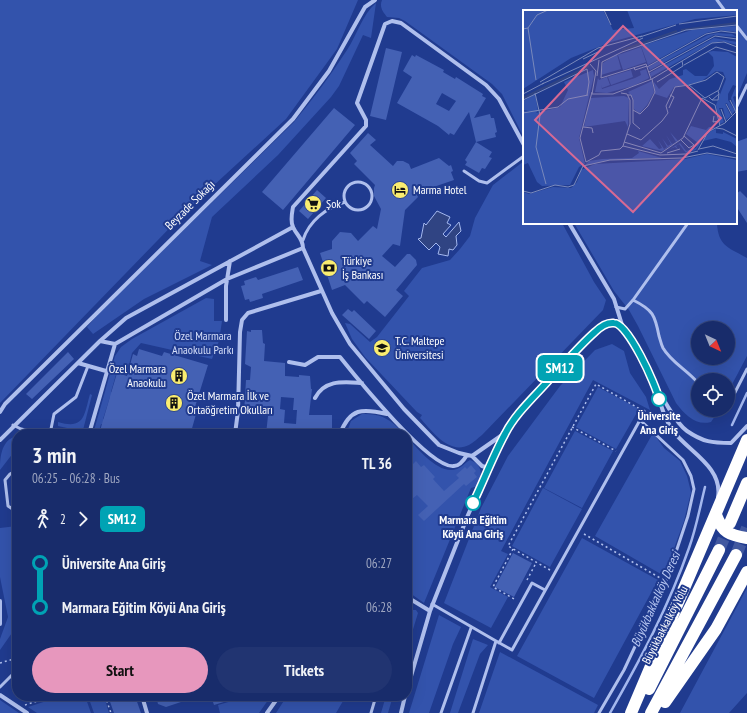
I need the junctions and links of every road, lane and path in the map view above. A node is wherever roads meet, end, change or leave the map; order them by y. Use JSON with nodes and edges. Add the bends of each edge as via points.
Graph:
{"nodes":[{"id":1,"x":376,"y":0,"type":"edge"},
{"id":2,"x":717,"y":0,"type":"edge"},
{"id":3,"x":724,"y":10,"type":"edge"},
{"id":4,"x":737,"y":26,"type":"edge"},
{"id":5,"x":747,"y":39,"type":"edge"},
{"id":6,"x":747,"y":86,"type":"edge"},
{"id":7,"x":737,"y":106,"type":"edge"},
{"id":8,"x":523,"y":143,"type":"edge"},
{"id":9,"x":523,"y":157,"type":"edge"},
{"id":10,"x":464,"y":171,"type":"dead end"},
{"id":11,"x":345,"y":202,"type":"junction"},
{"id":12,"x":570,"y":224,"type":"edge"},
{"id":13,"x":687,"y":224,"type":"edge"},
{"id":14,"x":293,"y":227,"type":"junction"},
{"id":15,"x":303,"y":240,"type":"junction"},
{"id":16,"x":303,"y":248,"type":"junction"},
{"id":17,"x":230,"y":262,"type":"junction"},
{"id":18,"x":227,"y":279,"type":"junction"},
{"id":19,"x":321,"y":291,"type":"junction"},
{"id":20,"x":633,"y":300,"type":"junction"},
{"id":21,"x":616,"y":307,"type":"junction"},
{"id":22,"x":226,"y":320,"type":"dead end"},
{"id":23,"x":623,"y":328,"type":"junction"},
{"id":24,"x":100,"y":341,"type":"junction"},
{"id":25,"x":115,"y":344,"type":"junction"},
{"id":26,"x":78,"y":362,"type":"junction"},
{"id":27,"x":289,"y":362,"type":"dead end"},
{"id":28,"x":88,"y":366,"type":"junction"},
{"id":29,"x":747,"y":369,"type":"edge"},
{"id":30,"x":106,"y":371,"type":"junction"},
{"id":31,"x":691,"y":375,"type":"edge"},
{"id":32,"x":362,"y":383,"type":"junction"},
{"id":33,"x":657,"y":390,"type":"junction"},
{"id":34,"x":735,"y":392,"type":"edge"},
{"id":35,"x":315,"y":398,"type":"dead end"},
{"id":36,"x":644,"y":411,"type":"joint"},
{"id":37,"x":0,"y":412,"type":"edge"},
{"id":38,"x":388,"y":414,"type":"junction"},
{"id":39,"x":640,"y":420,"type":"junction"},
{"id":40,"x":13,"y":425,"type":"junction"},
{"id":41,"x":747,"y":426,"type":"edge"},
{"id":42,"x":572,"y":427,"type":"junction"},
{"id":43,"x":19,"y":429,"type":"edge"},
{"id":44,"x":51,"y":429,"type":"edge"},
{"id":45,"x":90,"y":429,"type":"edge"},
{"id":46,"x":236,"y":429,"type":"edge"},
{"id":47,"x":342,"y":429,"type":"edge"},
{"id":48,"x":403,"y":429,"type":"edge"},
{"id":49,"x":505,"y":433,"type":"junction"},
{"id":50,"x":412,"y":438,"type":"edge"},
{"id":51,"x":0,"y":440,"type":"edge"},
{"id":52,"x":747,"y":440,"type":"edge"},
{"id":53,"x":621,"y":454,"type":"junction"},
{"id":54,"x":467,"y":455,"type":"junction"},
{"id":55,"x":472,"y":456,"type":"junction"},
{"id":56,"x":489,"y":468,"type":"junction"},
{"id":57,"x":12,"y":473,"type":"edge"},
{"id":58,"x":747,"y":483,"type":"edge"},
{"id":59,"x":12,"y":509,"type":"edge"},
{"id":60,"x":716,"y":515,"type":"junction"},
{"id":61,"x":730,"y":523,"type":"tunnel mouth"},
{"id":62,"x":578,"y":531,"type":"junction"},
{"id":63,"x":747,"y":538,"type":"edge"},
{"id":64,"x":513,"y":549,"type":"junction"},
{"id":65,"x":718,"y":550,"type":"tunnel mouth"},
{"id":66,"x":736,"y":555,"type":"tunnel mouth"},
{"id":67,"x":555,"y":572,"type":"junction"},
{"id":68,"x":747,"y":572,"type":"edge"},
{"id":69,"x":666,"y":582,"type":"junction"},
{"id":70,"x":545,"y":590,"type":"junction"},
{"id":71,"x":412,"y":600,"type":"edge"},
{"id":72,"x":0,"y":601,"type":"edge"},
{"id":73,"x":521,"y":602,"type":"junction"},
{"id":74,"x":432,"y":604,"type":"junction"},
{"id":75,"x":430,"y":611,"type":"junction"},
{"id":76,"x":0,"y":624,"type":"edge"},
{"id":77,"x":471,"y":628,"type":"junction"},
{"id":78,"x":498,"y":642,"type":"junction"},
{"id":79,"x":12,"y":659,"type":"edge"},
{"id":80,"x":0,"y":663,"type":"edge"},
{"id":81,"x":412,"y":673,"type":"edge"},
{"id":82,"x":12,"y":675,"type":"edge"},
{"id":83,"x":0,"y":687,"type":"edge"},
{"id":84,"x":0,"y":695,"type":"edge"},
{"id":85,"x":37,"y":701,"type":"edge"},
{"id":86,"x":107,"y":701,"type":"edge"},
{"id":87,"x":143,"y":701,"type":"edge"},
{"id":88,"x":275,"y":701,"type":"edge"},
{"id":89,"x":375,"y":701,"type":"edge"},
{"id":90,"x":404,"y":701,"type":"edge"},
{"id":91,"x":18,"y":707,"type":"junction"},
{"id":92,"x":27,"y":713,"type":"edge"},
{"id":93,"x":111,"y":713,"type":"edge"},
{"id":94,"x":147,"y":713,"type":"edge"},
{"id":95,"x":267,"y":713,"type":"edge"},
{"id":96,"x":371,"y":713,"type":"edge"},
{"id":97,"x":401,"y":713,"type":"edge"},
{"id":98,"x":441,"y":713,"type":"edge"},
{"id":99,"x":473,"y":713,"type":"edge"},
{"id":100,"x":599,"y":713,"type":"edge"},
{"id":101,"x":631,"y":713,"type":"edge"},
{"id":102,"x":637,"y":713,"type":"edge"},
{"id":103,"x":652,"y":713,"type":"edge"},
{"id":104,"x":657,"y":713,"type":"edge"}],
"edges":[{"from":1,"to":37,"type":"street","name":"Beyzade Sokağı","via":[[365,7],[329,71],[293,119],[20,388]]},
{"from":2,"to":3,"type":"lane"},
{"from":4,"to":5,"type":"lane"},
{"from":6,"to":7,"type":"lane"},
{"from":8,"to":14,"type":"street","via":[[499,99],[486,85],[401,23],[392,21],[386,24],[357,103],[366,120],[366,126],[293,207]]},
{"from":9,"to":10,"type":"lane","via":[[487,183]]},
{"from":11,"to":11,"type":"lane","via":[[350,208],[362,210],[371,203],[372,192],[364,183],[351,183],[345,189]]},
{"from":11,"to":15,"type":"lane","via":[[332,206],[322,214],[310,226]]},
{"from":12,"to":21,"type":"street","via":[[614,299]]},
{"from":13,"to":20,"type":"lane"},
{"from":14,"to":15,"type":"street"},
{"from":14,"to":17,"type":"street"},
{"from":15,"to":16,"type":"street"},
{"from":16,"to":18,"type":"street"},
{"from":16,"to":19,"type":"street"},
{"from":17,"to":18,"type":"street"},
{"from":17,"to":24,"type":"street","via":[[126,318]]},
{"from":18,"to":22,"type":"street"},
{"from":18,"to":25,"type":"street"},
{"from":19,"to":46,"type":"street","via":[[248,313],[242,320]]},
{"from":19,"to":54,"type":"street","via":[[350,344],[404,408],[439,445]]},
{"from":20,"to":21,"type":"lane","via":[[624,309]]},
{"from":20,"to":31,"type":"lane","via":[[649,309],[656,320],[662,347]]},
{"from":21,"to":23,"type":"street"},
{"from":23,"to":33,"type":"street"},
{"from":23,"to":49,"type":"street","via":[[616,323],[607,323],[596,331],[531,400]]},
{"from":24,"to":25,"type":"street"},
{"from":24,"to":26,"type":"street"},
{"from":25,"to":30,"type":"street"},
{"from":26,"to":28,"type":"street"},
{"from":26,"to":40,"type":"street"},
{"from":27,"to":32,"type":"street","via":[[305,365],[318,357],[340,357]]},
{"from":28,"to":30,"type":"street"},
{"from":28,"to":44,"type":"lane","via":[[76,397],[54,414]]},
{"from":29,"to":34,"type":"lane"},
{"from":30,"to":45,"type":"street"},
{"from":32,"to":35,"type":"street","via":[[330,384],[322,387]]},
{"from":32,"to":38,"type":"street"},
{"from":33,"to":41,"type":"street","via":[[686,431],[709,443],[731,443]]},
{"from":33,"to":60,"type":"street","via":[[667,422],[683,443],[709,466],[716,480],[719,494]]},
{"from":36,"to":39,"type":"lane"},
{"from":36,"to":42,"type":"path","via":[[596,384]]},
{"from":38,"to":47,"type":"street","via":[[367,410],[354,413],[345,421]]},
{"from":38,"to":48,"type":"street"},
{"from":39,"to":53,"type":"lane"},
{"from":39,"to":69,"type":"lane","via":[[683,460],[694,489],[688,516]]},
{"from":40,"to":43,"type":"lane"},
{"from":40,"to":51,"type":"street"},
{"from":42,"to":53,"type":"path"},
{"from":42,"to":64,"type":"path","via":[[508,546]]},
{"from":49,"to":55,"type":"street"},
{"from":49,"to":56,"type":"street"},
{"from":50,"to":54,"type":"street","via":[[441,463],[453,467],[460,464]]},
{"from":52,"to":60,"type":"highway"},
{"from":53,"to":62,"type":"lane"},
{"from":54,"to":55,"type":"street"},
{"from":55,"to":56,"type":"street","via":[[482,466]]},
{"from":56,"to":74,"type":"street"},
{"from":57,"to":59,"type":"lane","via":[[5,480],[8,506]]},
{"from":58,"to":61,"type":"highway"},
{"from":60,"to":63,"type":"highway","via":[[720,526],[730,535]]},
{"from":60,"to":101,"type":"highway"},
{"from":62,"to":67,"type":"lane"},
{"from":62,"to":69,"type":"path"},
{"from":64,"to":67,"type":"path"},
{"from":64,"to":73,"type":"path","via":[[493,587]]},
{"from":65,"to":102,"type":"highway","name":"Büyükbakkalköy Yolu"},
{"from":66,"to":103,"type":"highway"},
{"from":67,"to":70,"type":"lane"},
{"from":68,"to":104,"type":"highway","via":[[716,629]]},
{"from":69,"to":100,"type":"lane","via":[[624,670]]},
{"from":70,"to":73,"type":"lane","via":[[532,583]]},
{"from":70,"to":78,"type":"lane","via":[[512,650]]},
{"from":71,"to":75,"type":"street"},
{"from":72,"to":76,"type":"street"},
{"from":73,"to":78,"type":"lane"},
{"from":74,"to":75,"type":"street"},
{"from":74,"to":77,"type":"lane"},
{"from":75,"to":81,"type":"street"},
{"from":77,"to":78,"type":"lane"},
{"from":77,"to":98,"type":"lane"},
{"from":78,"to":99,"type":"lane"},
{"from":79,"to":80,"type":"path"},
{"from":82,"to":83,"type":"lane"},
{"from":84,"to":91,"type":"street"},
{"from":85,"to":91,"type":"path"},
{"from":86,"to":93,"type":"path"},
{"from":87,"to":94,"type":"street"},
{"from":88,"to":95,"type":"street"},
{"from":89,"to":96,"type":"lane"},
{"from":90,"to":97,"type":"street"},
{"from":91,"to":92,"type":"street"}]}
